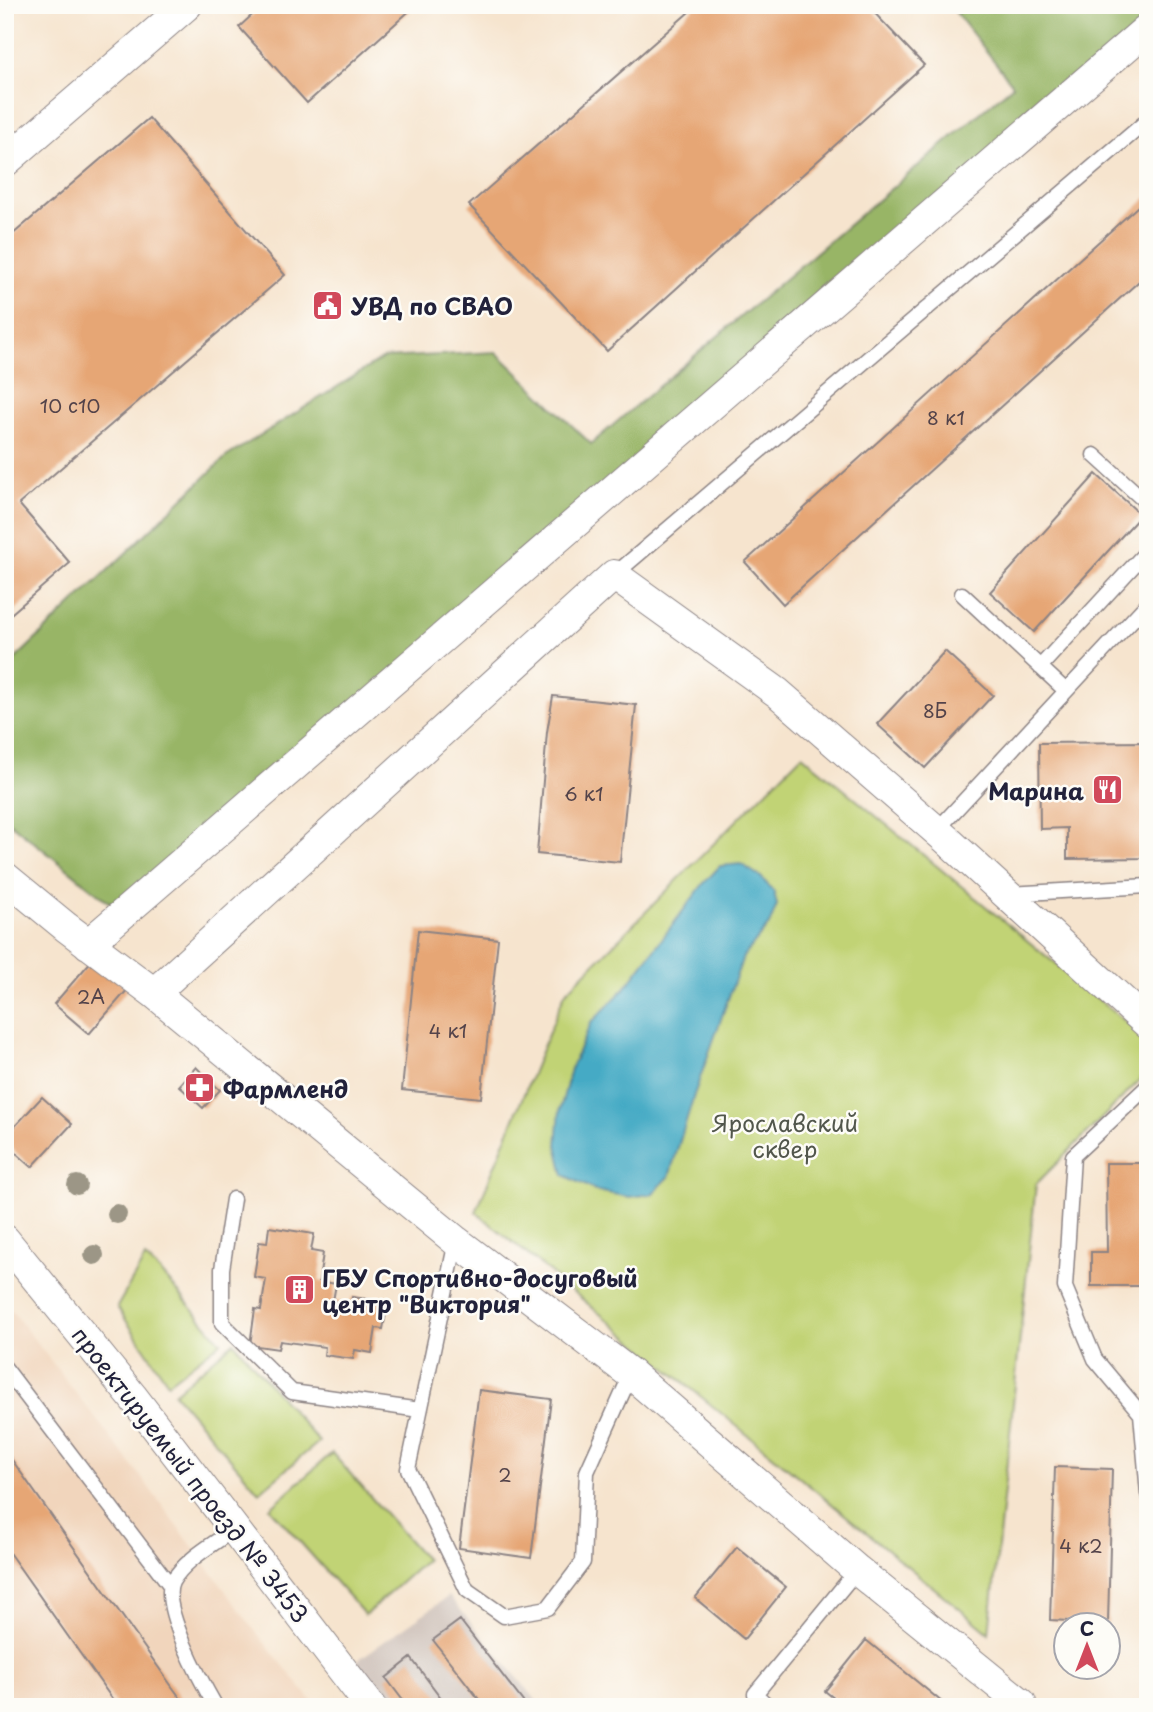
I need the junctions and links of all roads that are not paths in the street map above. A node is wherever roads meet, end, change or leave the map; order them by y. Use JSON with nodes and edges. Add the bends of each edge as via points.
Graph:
{"nodes":[{"id":1,"x":175,"y":11,"type":"edge"},
{"id":2,"x":1148,"y":28,"type":"edge"},
{"id":3,"x":1148,"y":120,"type":"edge"},
{"id":4,"x":7,"y":156,"type":"edge"},
{"id":5,"x":1094,"y":455,"type":"dead end"},
{"id":6,"x":1148,"y":504,"type":"edge"},
{"id":7,"x":1148,"y":550,"type":"edge"},
{"id":8,"x":614,"y":575,"type":"junction"},
{"id":9,"x":962,"y":594,"type":"dead end"},
{"id":10,"x":1148,"y":603,"type":"edge"},
{"id":11,"x":1040,"y":667,"type":"junction"},
{"id":12,"x":1066,"y":691,"type":"junction"},
{"id":13,"x":936,"y":831,"type":"junction"},
{"id":14,"x":5,"y":877,"type":"edge"},
{"id":15,"x":1148,"y":886,"type":"edge"},
{"id":16,"x":1005,"y":894,"type":"junction"},
{"id":17,"x":88,"y":944,"type":"junction"},
{"id":18,"x":154,"y":993,"type":"junction"},
{"id":19,"x":1148,"y":1024,"type":"edge"},
{"id":20,"x":1148,"y":1086,"type":"edge"},
{"id":21,"x":233,"y":1199,"type":"dead end"},
{"id":22,"x":456,"y":1241,"type":"junction"},
{"id":23,"x":6,"y":1243,"type":"edge"},
{"id":24,"x":5,"y":1368,"type":"edge"},
{"id":25,"x":631,"y":1374,"type":"junction"},
{"id":26,"x":420,"y":1410,"type":"junction"},
{"id":27,"x":1148,"y":1494,"type":"edge"},
{"id":28,"x":234,"y":1530,"type":"junction"},
{"id":29,"x":857,"y":1570,"type":"junction"},
{"id":30,"x":170,"y":1585,"type":"junction"},
{"id":31,"x":1023,"y":1705,"type":"edge"},
{"id":32,"x":216,"y":1707,"type":"edge"},
{"id":33,"x":371,"y":1707,"type":"edge"},
{"id":34,"x":769,"y":1707,"type":"edge"}],
"edges":[{"from":1,"to":4,"type":"street"},
{"from":2,"to":17,"type":"street"},
{"from":3,"to":8,"type":"lane"},
{"from":5,"to":6,"type":"lane"},
{"from":7,"to":11,"type":"lane"},
{"from":8,"to":13,"type":"street","via":[[778,693]]},
{"from":8,"to":18,"type":"street"},
{"from":9,"to":11,"type":"lane"},
{"from":10,"to":12,"type":"lane"},
{"from":11,"to":12,"type":"lane"},
{"from":12,"to":13,"type":"lane"},
{"from":13,"to":16,"type":"street"},
{"from":14,"to":17,"type":"street"},
{"from":15,"to":16,"type":"lane"},
{"from":16,"to":19,"type":"street"},
{"from":17,"to":18,"type":"street"},
{"from":18,"to":22,"type":"street"},
{"from":20,"to":27,"type":"lane","via":[[1073,1156],[1065,1287],[1095,1359],[1141,1414]]},
{"from":21,"to":26,"type":"lane","via":[[222,1269],[222,1323],[292,1392]]},
{"from":22,"to":25,"type":"street"},
{"from":22,"to":26,"type":"lane"},
{"from":23,"to":28,"type":"street","name":"проектируемый проезд № 3453"},
{"from":24,"to":30,"type":"lane"},
{"from":25,"to":26,"type":"lane","via":[[587,1472],[583,1562],[548,1608],[504,1616],[467,1590],[408,1469]]},
{"from":25,"to":29,"type":"street"},
{"from":28,"to":30,"type":"lane","via":[[178,1573]]},
{"from":28,"to":33,"type":"street","name":"проектируемый проезд № 3453"},
{"from":29,"to":31,"type":"street"},
{"from":29,"to":34,"type":"lane","via":[[755,1694]]},
{"from":30,"to":32,"type":"lane","via":[[170,1604],[196,1672]]}]}
